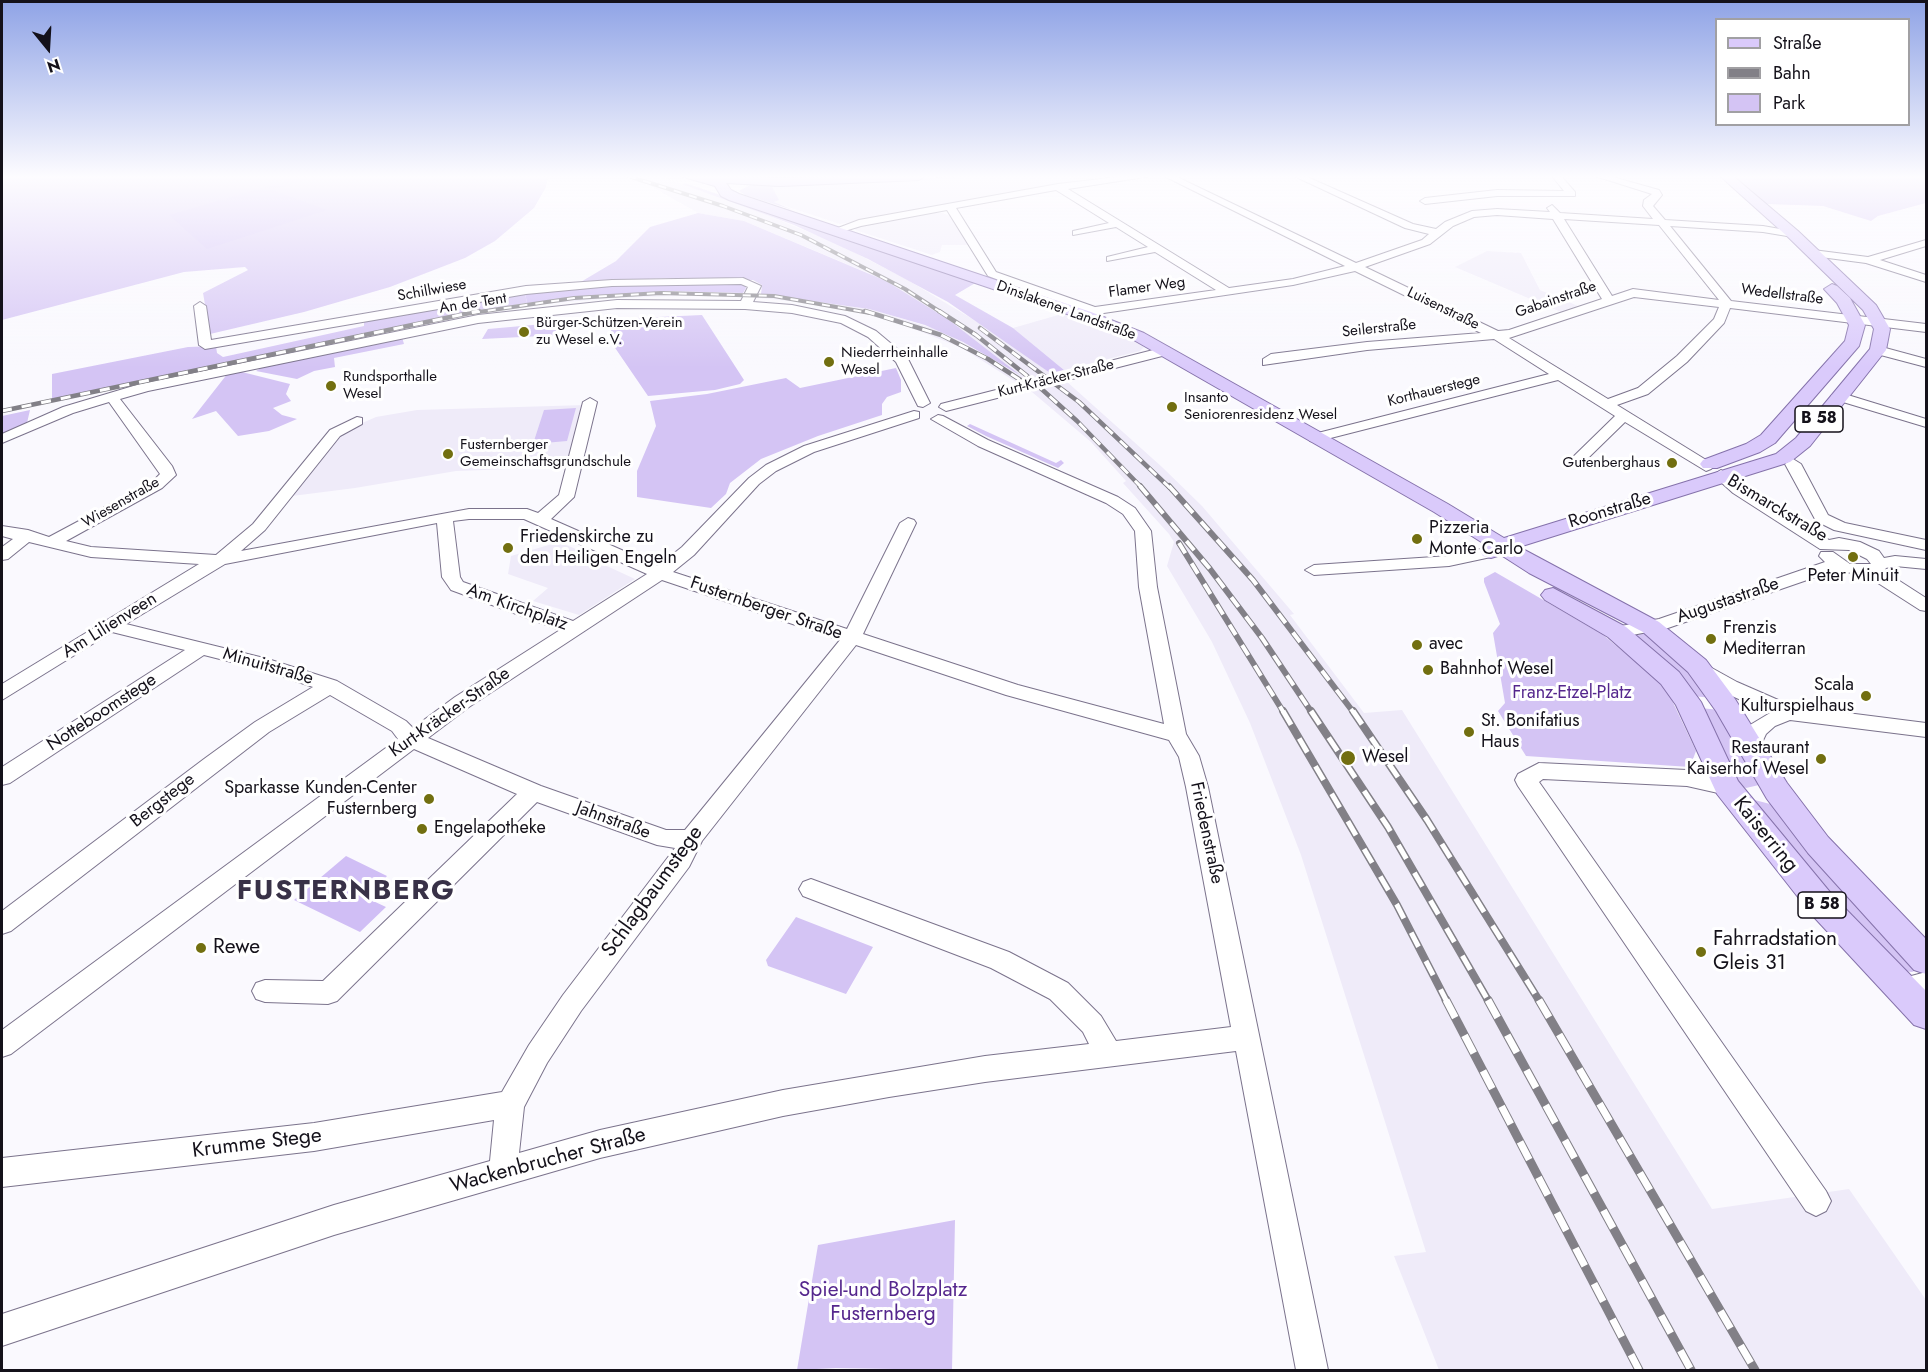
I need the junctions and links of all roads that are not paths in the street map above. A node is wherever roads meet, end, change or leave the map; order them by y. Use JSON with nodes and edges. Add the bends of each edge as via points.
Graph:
{"nodes":[{"id":1,"x":863,"y":240,"type":"edge"},
{"id":2,"x":971,"y":240,"type":"edge"},
{"id":3,"x":1144,"y":240,"type":"edge"},
{"id":4,"x":1300,"y":240,"type":"edge"},
{"id":5,"x":1425,"y":240,"type":"edge"},
{"id":6,"x":1572,"y":240,"type":"edge"},
{"id":7,"x":1677,"y":240,"type":"edge"},
{"id":8,"x":1783,"y":240,"type":"edge"},
{"id":9,"x":1799,"y":240,"type":"edge"},
{"id":10,"x":1926,"y":243,"type":"edge"},
{"id":11,"x":1157,"y":248,"type":"junction"},
{"id":12,"x":1794,"y":252,"type":"junction"},
{"id":13,"x":1813,"y":253,"type":"junction"},
{"id":14,"x":1111,"y":259,"type":"dead end"},
{"id":15,"x":1868,"y":260,"type":"junction"},
{"id":16,"x":1356,"y":267,"type":"junction"},
{"id":17,"x":1926,"y":279,"type":"edge"},
{"id":18,"x":1228,"y":292,"type":"junction"},
{"id":19,"x":1605,"y":295,"type":"junction"},
{"id":20,"x":1726,"y":304,"type":"junction"},
{"id":21,"x":745,"y":305,"type":"junction"},
{"id":22,"x":200,"y":306,"type":"dead end"},
{"id":23,"x":1090,"y":313,"type":"junction"},
{"id":24,"x":1855,"y":321,"type":"junction"},
{"id":25,"x":1881,"y":324,"type":"junction"},
{"id":26,"x":1926,"y":328,"type":"edge"},
{"id":27,"x":1496,"y":335,"type":"junction"},
{"id":28,"x":1878,"y":350,"type":"junction"},
{"id":29,"x":1165,"y":351,"type":"junction"},
{"id":30,"x":1268,"y":362,"type":"dead end"},
{"id":31,"x":1926,"y":363,"type":"edge"},
{"id":32,"x":1561,"y":375,"type":"junction"},
{"id":33,"x":111,"y":396,"type":"junction"},
{"id":34,"x":1838,"y":396,"type":"junction"},
{"id":35,"x":590,"y":402,"type":"dead end"},
{"id":36,"x":1606,"y":404,"type":"junction"},
{"id":37,"x":919,"y":409,"type":"junction"},
{"id":38,"x":942,"y":413,"type":"junction"},
{"id":39,"x":1624,"y":415,"type":"junction"},
{"id":40,"x":357,"y":421,"type":"dead end"},
{"id":41,"x":1926,"y":423,"type":"edge"},
{"id":42,"x":1315,"y":438,"type":"junction"},
{"id":43,"x":2,"y":440,"type":"edge"},
{"id":44,"x":1580,"y":458,"type":"dead end"},
{"id":45,"x":1793,"y":464,"type":"dead end"},
{"id":46,"x":1714,"y":470,"type":"junction"},
{"id":47,"x":445,"y":518,"type":"junction"},
{"id":48,"x":541,"y":519,"type":"junction"},
{"id":49,"x":908,"y":523,"type":"dead end"},
{"id":50,"x":2,"y":531,"type":"edge"},
{"id":51,"x":28,"y":535,"type":"junction"},
{"id":52,"x":52,"y":542,"type":"junction"},
{"id":53,"x":1830,"y":544,"type":"junction"},
{"id":54,"x":1485,"y":545,"type":"junction"},
{"id":55,"x":1926,"y":547,"type":"edge"},
{"id":56,"x":1864,"y":549,"type":"junction"},
{"id":57,"x":2,"y":555,"type":"edge"},
{"id":58,"x":220,"y":560,"type":"junction"},
{"id":59,"x":1837,"y":564,"type":"junction"},
{"id":60,"x":1926,"y":564,"type":"edge"},
{"id":61,"x":1875,"y":568,"type":"junction"},
{"id":62,"x":1314,"y":570,"type":"dead end"},
{"id":63,"x":660,"y":573,"type":"junction"},
{"id":64,"x":1926,"y":606,"type":"edge"},
{"id":65,"x":111,"y":626,"type":"junction"},
{"id":66,"x":1651,"y":627,"type":"junction"},
{"id":67,"x":576,"y":629,"type":"junction"},
{"id":68,"x":1617,"y":632,"type":"junction"},
{"id":69,"x":852,"y":638,"type":"junction"},
{"id":70,"x":202,"y":648,"type":"junction"},
{"id":71,"x":1697,"y":666,"type":"junction"},
{"id":72,"x":330,"y":686,"type":"junction"},
{"id":73,"x":2,"y":693,"type":"edge"},
{"id":74,"x":1789,"y":713,"type":"junction"},
{"id":75,"x":1926,"y":730,"type":"edge"},
{"id":76,"x":1176,"y":735,"type":"junction"},
{"id":77,"x":410,"y":739,"type":"junction"},
{"id":78,"x":1751,"y":746,"type":"junction"},
{"id":79,"x":2,"y":777,"type":"edge"},
{"id":80,"x":1727,"y":787,"type":"junction"},
{"id":81,"x":1777,"y":791,"type":"junction"},
{"id":82,"x":533,"y":792,"type":"junction"},
{"id":83,"x":693,"y":836,"type":"junction"},
{"id":84,"x":811,"y":889,"type":"dead end"},
{"id":85,"x":2,"y":924,"type":"edge"},
{"id":86,"x":1926,"y":960,"type":"edge"},
{"id":87,"x":1914,"y":986,"type":"edge"},
{"id":88,"x":265,"y":991,"type":"dead end"},
{"id":89,"x":1926,"y":1014,"type":"edge"},
{"id":90,"x":1247,"y":1037,"type":"junction"},
{"id":91,"x":2,"y":1045,"type":"edge"},
{"id":92,"x":1109,"y":1054,"type":"junction"},
{"id":93,"x":510,"y":1104,"type":"junction"},
{"id":94,"x":503,"y":1171,"type":"junction"},
{"id":95,"x":2,"y":1172,"type":"edge"},
{"id":96,"x":1816,"y":1201,"type":"dead end"},
{"id":97,"x":2,"y":1330,"type":"edge"},
{"id":98,"x":1312,"y":1371,"type":"edge"}],
"edges":[{"from":1,"to":23,"type":"main road","name":"Dinslakener Landstraße"},
{"from":2,"to":23,"type":"street","via":[[992,274]]},
{"from":3,"to":11,"type":"street"},
{"from":4,"to":16,"type":"street","name":"Luisenstraße"},
{"from":5,"to":16,"type":"street","name":"Flamer Weg"},
{"from":6,"to":19,"type":"street","name":"Gabainstraße"},
{"from":7,"to":20,"type":"street"},
{"from":8,"to":12,"type":"main road"},
{"from":9,"to":13,"type":"main road"},
{"from":10,"to":15,"type":"street"},
{"from":11,"to":14,"type":"street"},
{"from":11,"to":18,"type":"street"},
{"from":12,"to":13,"type":"main road"},
{"from":12,"to":24,"type":"main road","via":[[1844,301]]},
{"from":13,"to":15,"type":"street"},
{"from":13,"to":25,"type":"main road","via":[[1870,308]]},
{"from":15,"to":17,"type":"street"},
{"from":16,"to":18,"type":"street","name":"Flamer Weg"},
{"from":16,"to":27,"type":"street","name":"Luisenstraße"},
{"from":18,"to":23,"type":"street","name":"Flamer Weg"},
{"from":19,"to":20,"type":"street","name":"Wedellstraße","via":[[1633,293]]},
{"from":19,"to":27,"type":"street","name":"Gabainstraße","via":[[1510,334]]},
{"from":20,"to":24,"type":"street","name":"Wedellstraße"},
{"from":20,"to":36,"type":"street","via":[[1720,320],[1667,372],[1643,391]]},
{"from":21,"to":22,"type":"street","name":"Schillwiese","via":[[755,286],[743,281],[612,283],[526,290],[205,345]]},
{"from":21,"to":33,"type":"street","name":"An de Tent","via":[[618,304],[478,319]]},
{"from":21,"to":37,"type":"street","name":"An de Tent","via":[[821,314],[860,327],[906,364]]},
{"from":23,"to":29,"type":"main road","name":"Dinslakener Landstraße"},
{"from":24,"to":25,"type":"street","name":"Wedellstraße"},
{"from":24,"to":46,"type":"main road","number":"B 58","via":[[1853,342],[1768,439]]},
{"from":25,"to":26,"type":"street","name":"Wedellstraße"},
{"from":25,"to":28,"type":"main road","via":[[1883,338]]},
{"from":27,"to":30,"type":"street","name":"Seilerstraße","via":[[1367,346],[1271,358]]},
{"from":27,"to":32,"type":"street","name":"Luisenstraße"},
{"from":28,"to":31,"type":"street"},
{"from":28,"to":34,"type":"main road","number":"B 58"},
{"from":29,"to":38,"type":"street","name":"Kurt-Kräcker-Straße"},
{"from":29,"to":42,"type":"main road","name":"Dinslakener Landstraße"},
{"from":32,"to":36,"type":"street","name":"Luisenstraße"},
{"from":32,"to":42,"type":"street","name":"Korthauerstege"},
{"from":33,"to":43,"type":"street","name":"An de Tent","via":[[68,410]]},
{"from":33,"to":52,"type":"street","name":"Wiesenstraße","via":[[168,475],[157,485]]},
{"from":34,"to":41,"type":"street"},
{"from":34,"to":46,"type":"main road","number":"B 58","via":[[1803,442],[1782,458],[1752,469]]},
{"from":35,"to":48,"type":"street","via":[[566,497]]},
{"from":36,"to":39,"type":"street","name":"Luisenstraße"},
{"from":37,"to":38,"type":"street","via":[[927,420]]},
{"from":37,"to":63,"type":"street","name":"Kurt-Kräcker-Straße","via":[[809,448],[771,468],[688,551]]},
{"from":38,"to":76,"type":"street","name":"Friedenstraße","via":[[976,440],[1129,511],[1143,531],[1148,587]]},
{"from":39,"to":44,"type":"street"},
{"from":39,"to":46,"type":"street","name":"Luisenstraße"},
{"from":40,"to":58,"type":"street","via":[[335,434],[259,527]]},
{"from":42,"to":54,"type":"main road","name":"Dinslakener Landstraße","via":[[1417,496]]},
{"from":45,"to":55,"type":"street","via":[[1822,518],[1840,527]]},
{"from":46,"to":53,"type":"street","name":"Luisenstraße","via":[[1739,490]]},
{"from":46,"to":54,"type":"main road","name":"Roonstraße","number":"B 58"},
{"from":47,"to":48,"type":"street","name":"Fusternberger Straße","via":[[509,512]]},
{"from":47,"to":58,"type":"street","name":"Fusternberger Straße"},
{"from":47,"to":67,"type":"street","name":"Am Kirchplatz","via":[[451,577],[457,586]]},
{"from":48,"to":63,"type":"street","name":"Fusternberger Straße"},
{"from":49,"to":69,"type":"street","name":"Schlagbaumstege"},
{"from":50,"to":51,"type":"street","name":"Fusternberger Straße"},
{"from":51,"to":52,"type":"street","name":"Fusternberger Straße"},
{"from":51,"to":57,"type":"street"},
{"from":52,"to":58,"type":"street","name":"Fusternberger Straße","via":[[90,552]]},
{"from":53,"to":56,"type":"street"},
{"from":53,"to":59,"type":"street","via":[[1823,552]]},
{"from":54,"to":62,"type":"street","via":[[1465,559]]},
{"from":54,"to":66,"type":"main road","number":"B 58"},
{"from":54,"to":68,"type":"main road","number":"B 58"},
{"from":55,"to":56,"type":"street","via":[[1890,553]]},
{"from":56,"to":61,"type":"street","via":[[1879,560]]},
{"from":58,"to":65,"type":"street","name":"Am Lilienveen"},
{"from":59,"to":61,"type":"street","via":[[1854,570]]},
{"from":59,"to":66,"type":"street","name":"Augustastraße"},
{"from":60,"to":61,"type":"street","via":[[1895,561]]},
{"from":61,"to":64,"type":"street"},
{"from":63,"to":67,"type":"street","name":"Kurt-Kräcker-Straße"},
{"from":63,"to":69,"type":"street","name":"Fusternberger Straße"},
{"from":65,"to":70,"type":"street","name":"Minuitstraße"},
{"from":65,"to":73,"type":"street","name":"Am Lilienveen"},
{"from":66,"to":68,"type":"street","name":"Augustastraße"},
{"from":66,"to":71,"type":"main road","number":"B 58"},
{"from":67,"to":77,"type":"street","name":"Kurt-Kräcker-Straße"},
{"from":68,"to":80,"type":"main road","number":"B 58","via":[[1670,678],[1688,702]]},
{"from":69,"to":76,"type":"street","name":"Fusternberger Straße","via":[[1012,690]]},
{"from":69,"to":83,"type":"street","name":"Schlagbaumstege"},
{"from":70,"to":72,"type":"street","name":"Minuitstraße"},
{"from":70,"to":79,"type":"street","name":"Notteboomstege"},
{"from":71,"to":74,"type":"street","via":[[1730,687]]},
{"from":71,"to":78,"type":"main road","number":"B 58"},
{"from":72,"to":77,"type":"street","name":"Minuitstraße","via":[[399,726]]},
{"from":72,"to":85,"type":"street","name":"Bergstege","via":[[211,764]]},
{"from":74,"to":75,"type":"street"},
{"from":74,"to":78,"type":"street","via":[[1757,730]]},
{"from":76,"to":90,"type":"street","name":"Friedenstraße","via":[[1189,756],[1197,787]]},
{"from":77,"to":82,"type":"street","name":"Jahnstraße"},
{"from":77,"to":91,"type":"street","name":"Kurt-Kräcker-Straße"},
{"from":78,"to":81,"type":"main road","number":"B 58"},
{"from":80,"to":81,"type":"main road"},
{"from":80,"to":87,"type":"main road","name":"Kaiserring","number":"B 58","via":[[1823,906]]},
{"from":80,"to":96,"type":"street","via":[[1687,778],[1539,771],[1526,780]]},
{"from":81,"to":86,"type":"main road","name":"Kaiserring","number":"B 58","via":[[1818,845]]},
{"from":82,"to":83,"type":"street","name":"Jahnstraße","via":[[665,839]]},
{"from":82,"to":88,"type":"street","via":[[328,993]]},
{"from":83,"to":93,"type":"street","name":"Schlagbaumstege","via":[[681,860],[572,1003]]},
{"from":84,"to":92,"type":"street","via":[[1000,960],[1059,991],[1092,1024]]},
{"from":87,"to":89,"type":"main road","name":"Kaiserring","number":"B 58"},
{"from":90,"to":92,"type":"street","name":"Wackenbrucher Straße"},
{"from":90,"to":98,"type":"street","name":"Friedenstraße"},
{"from":92,"to":94,"type":"street","name":"Wackenbrucher Straße","via":[[985,1069],[783,1103],[600,1144]]},
{"from":93,"to":94,"type":"street","name":"Schlagbaumstege"},
{"from":93,"to":95,"type":"street","name":"Krumme Stege","via":[[314,1137]]},
{"from":94,"to":97,"type":"street","name":"Wackenbrucher Straße","via":[[334,1220]]}]}
